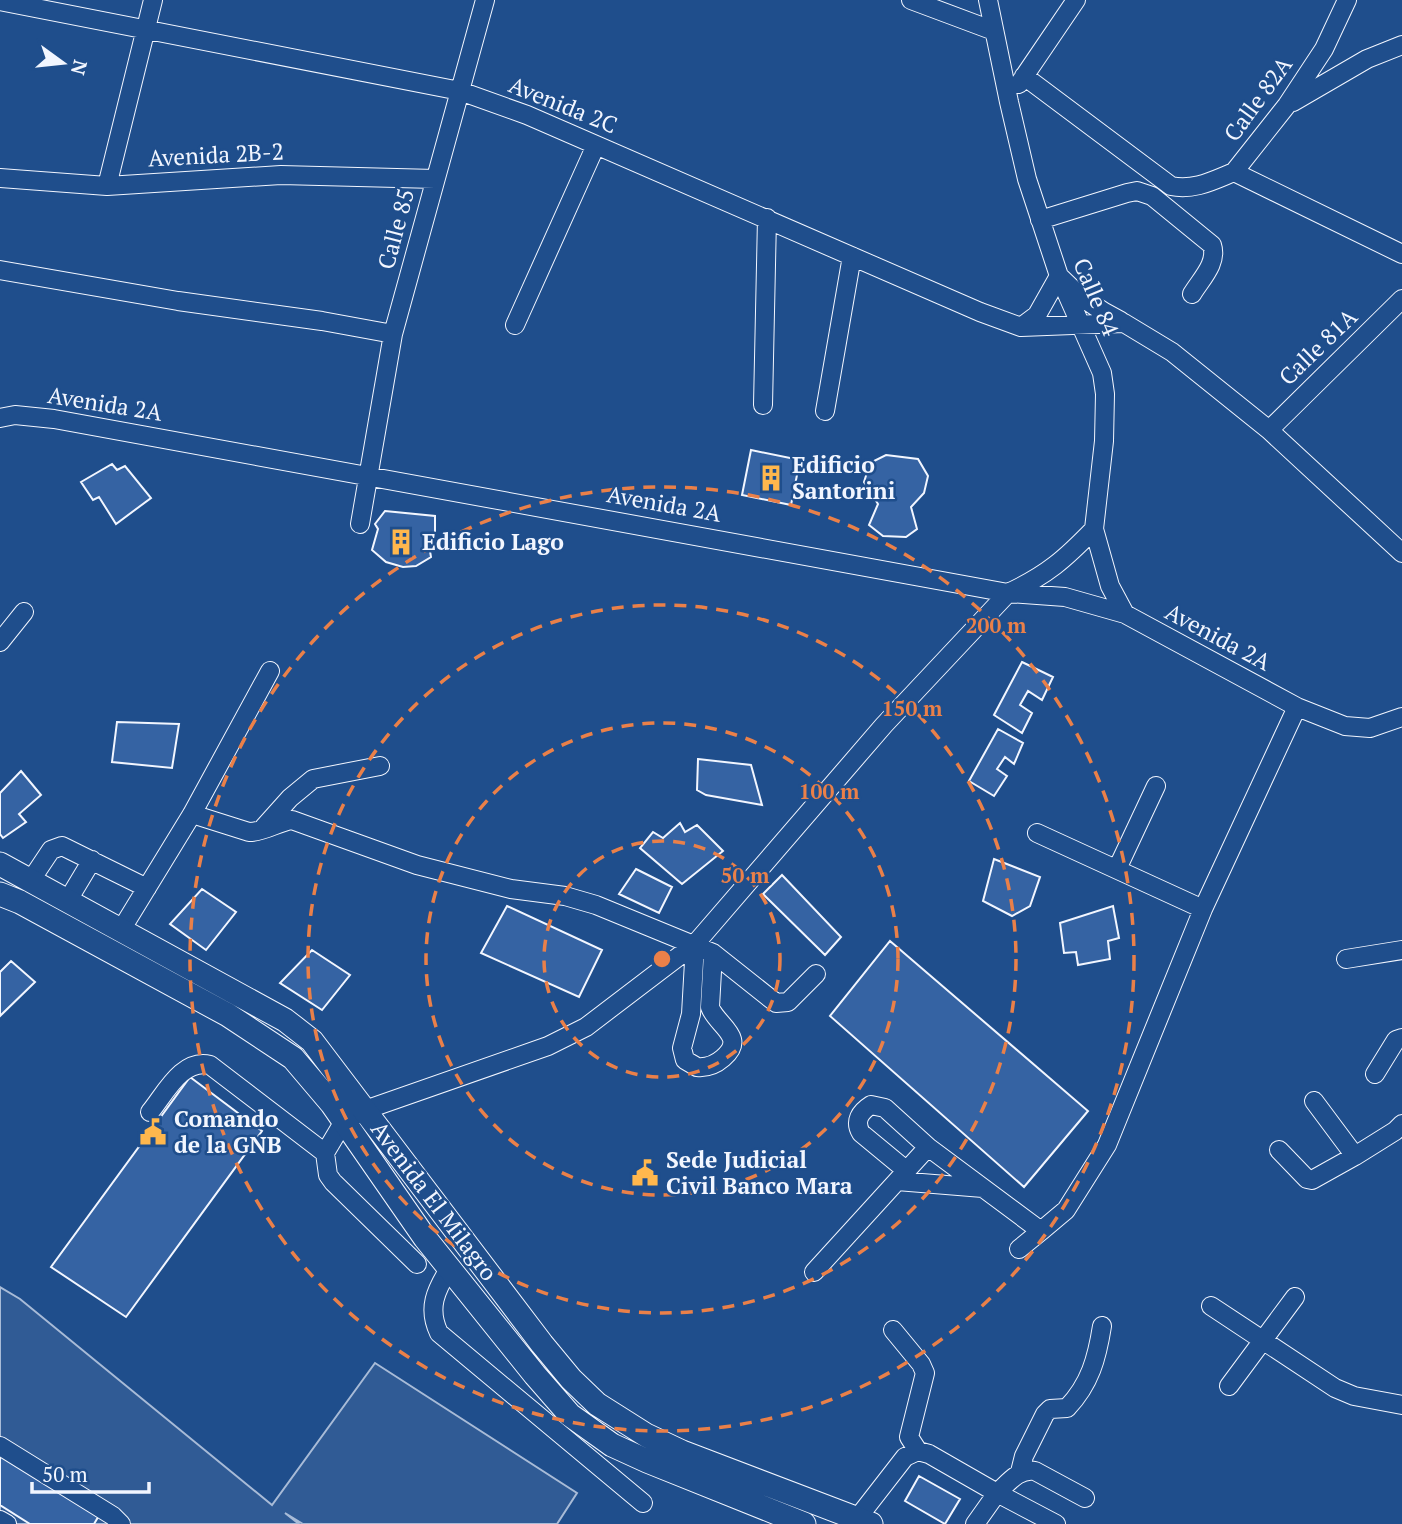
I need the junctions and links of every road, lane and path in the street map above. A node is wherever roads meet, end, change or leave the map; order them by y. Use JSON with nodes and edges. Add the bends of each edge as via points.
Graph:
{"nodes":[{"id":1,"x":153,"y":0,"type":"edge"},
{"id":2,"x":485,"y":0,"type":"edge"},
{"id":3,"x":911,"y":0,"type":"edge"},
{"id":4,"x":988,"y":0,"type":"edge"},
{"id":5,"x":1076,"y":0,"type":"edge"},
{"id":6,"x":1347,"y":0,"type":"edge"},
{"id":7,"x":0,"y":1,"type":"edge"},
{"id":8,"x":148,"y":28,"type":"junction"},
{"id":9,"x":994,"y":31,"type":"junction"},
{"id":10,"x":1402,"y":45,"type":"edge"},
{"id":11,"x":1024,"y":76,"type":"junction"},
{"id":12,"x":460,"y":91,"type":"junction"},
{"id":13,"x":1009,"y":102,"type":"junction"},
{"id":14,"x":1287,"y":105,"type":"junction"},
{"id":15,"x":596,"y":145,"type":"junction"},
{"id":16,"x":1234,"y":172,"type":"junction"},
{"id":17,"x":0,"y":178,"type":"edge"},
{"id":18,"x":435,"y":179,"type":"junction"},
{"id":19,"x":107,"y":186,"type":"junction"},
{"id":20,"x":767,"y":218,"type":"junction"},
{"id":21,"x":1040,"y":220,"type":"junction"},
{"id":22,"x":1402,"y":254,"type":"edge"},
{"id":23,"x":852,"y":256,"type":"junction"},
{"id":24,"x":0,"y":270,"type":"edge"},
{"id":25,"x":1059,"y":276,"type":"junction"},
{"id":26,"x":1192,"y":294,"type":"dead end"},
{"id":27,"x":1402,"y":299,"type":"edge"},
{"id":28,"x":1124,"y":323,"type":"junction"},
{"id":29,"x":1082,"y":325,"type":"junction"},
{"id":30,"x":514,"y":326,"type":"dead end"},
{"id":31,"x":1021,"y":327,"type":"junction"},
{"id":32,"x":393,"y":334,"type":"junction"},
{"id":33,"x":763,"y":404,"type":"dead end"},
{"id":34,"x":825,"y":411,"type":"dead end"},
{"id":35,"x":0,"y":418,"type":"edge"},
{"id":36,"x":1269,"y":430,"type":"junction"},
{"id":37,"x":370,"y":475,"type":"junction"},
{"id":38,"x":360,"y":524,"type":"dead end"},
{"id":39,"x":1094,"y":529,"type":"junction"},
{"id":40,"x":1402,"y":553,"type":"edge"},
{"id":41,"x":1008,"y":593,"type":"junction"},
{"id":42,"x":24,"y":612,"type":"dead end"},
{"id":43,"x":1125,"y":614,"type":"junction"},
{"id":44,"x":0,"y":642,"type":"edge"},
{"id":45,"x":270,"y":671,"type":"dead end"},
{"id":46,"x":1297,"y":707,"type":"junction"},
{"id":47,"x":1402,"y":717,"type":"edge"},
{"id":48,"x":380,"y":766,"type":"dead end"},
{"id":49,"x":1156,"y":786,"type":"dead end"},
{"id":50,"x":192,"y":814,"type":"junction"},
{"id":51,"x":259,"y":832,"type":"junction"},
{"id":52,"x":1037,"y":833,"type":"dead end"},
{"id":53,"x":92,"y":860,"type":"junction"},
{"id":54,"x":0,"y":864,"type":"edge"},
{"id":55,"x":1117,"y":869,"type":"junction"},
{"id":56,"x":31,"y":880,"type":"junction"},
{"id":57,"x":147,"y":888,"type":"junction"},
{"id":58,"x":2,"y":898,"type":"edge"},
{"id":59,"x":68,"y":900,"type":"junction"},
{"id":60,"x":1203,"y":909,"type":"junction"},
{"id":61,"x":121,"y":930,"type":"junction"},
{"id":62,"x":695,"y":944,"type":"junction"},
{"id":63,"x":1402,"y":950,"type":"edge"},
{"id":64,"x":713,"y":953,"type":"junction"},
{"id":65,"x":1346,"y":958,"type":"dead end"},
{"id":66,"x":816,"y":974,"type":"dead end"},
{"id":67,"x":711,"y":1012,"type":"junction"},
{"id":68,"x":690,"y":1020,"type":"junction"},
{"id":69,"x":1402,"y":1038,"type":"edge"},
{"id":70,"x":1375,"y":1074,"type":"dead end"},
{"id":71,"x":1314,"y":1101,"type":"dead end"},
{"id":72,"x":365,"y":1110,"type":"junction"},
{"id":73,"x":150,"y":1112,"type":"dead end"},
{"id":74,"x":344,"y":1122,"type":"junction"},
{"id":75,"x":1402,"y":1124,"type":"edge"},
{"id":76,"x":928,"y":1147,"type":"junction"},
{"id":77,"x":1279,"y":1150,"type":"dead end"},
{"id":78,"x":325,"y":1153,"type":"junction"},
{"id":79,"x":1355,"y":1156,"type":"junction"},
{"id":80,"x":902,"y":1176,"type":"junction"},
{"id":81,"x":983,"y":1188,"type":"junction"},
{"id":82,"x":1041,"y":1231,"type":"junction"},
{"id":83,"x":1019,"y":1249,"type":"dead end"},
{"id":84,"x":417,"y":1264,"type":"dead end"},
{"id":85,"x":449,"y":1269,"type":"junction"},
{"id":86,"x":814,"y":1272,"type":"dead end"},
{"id":87,"x":1295,"y":1297,"type":"dead end"},
{"id":88,"x":1211,"y":1306,"type":"dead end"},
{"id":89,"x":1102,"y":1326,"type":"dead end"},
{"id":90,"x":893,"y":1330,"type":"dead end"},
{"id":91,"x":1264,"y":1340,"type":"junction"},
{"id":92,"x":1229,"y":1386,"type":"dead end"},
{"id":93,"x":1402,"y":1405,"type":"edge"},
{"id":94,"x":0,"y":1446,"type":"edge"},
{"id":95,"x":918,"y":1451,"type":"junction"},
{"id":96,"x":1020,"y":1472,"type":"junction"},
{"id":97,"x":997,"y":1493,"type":"junction"},
{"id":98,"x":1085,"y":1499,"type":"dead end"},
{"id":99,"x":643,"y":1503,"type":"dead end"},
{"id":100,"x":0,"y":1520,"type":"edge"},
{"id":101,"x":860,"y":1522,"type":"edge"},
{"id":102,"x":7,"y":1524,"type":"edge"},
{"id":103,"x":121,"y":1524,"type":"edge"},
{"id":104,"x":804,"y":1524,"type":"edge"},
{"id":105,"x":975,"y":1524,"type":"edge"},
{"id":106,"x":1056,"y":1524,"type":"edge"}],
"edges":[{"from":1,"to":8,"type":"street"},
{"from":2,"to":12,"type":"street","name":"Calle 85"},
{"from":3,"to":9,"type":"street"},
{"from":4,"to":9,"type":"street","name":"Calle 84"},
{"from":5,"to":11,"type":"street"},
{"from":6,"to":14,"type":"street","name":"Calle 82A","via":[[1324,49]]},
{"from":7,"to":8,"type":"street","name":"Avenida 2C"},
{"from":8,"to":12,"type":"street","name":"Avenida 2C"},
{"from":8,"to":19,"type":"street"},
{"from":9,"to":13,"type":"street","name":"Calle 84"},
{"from":10,"to":14,"type":"street","via":[[1367,59]]},
{"from":11,"to":13,"type":"street"},
{"from":11,"to":16,"type":"street","via":[[1171,186],[1197,186]]},
{"from":12,"to":15,"type":"street","name":"Avenida 2C"},
{"from":12,"to":18,"type":"street","name":"Calle 85"},
{"from":13,"to":21,"type":"street","name":"Calle 84"},
{"from":14,"to":16,"type":"street","name":"Calle 82A"},
{"from":15,"to":20,"type":"street","name":"Avenida 2C"},
{"from":15,"to":30,"type":"street"},
{"from":16,"to":22,"type":"street","name":"Calle 82A"},
{"from":17,"to":19,"type":"street","name":"Avenida 2B-2"},
{"from":18,"to":19,"type":"street","name":"Avenida 2B-2","via":[[281,175]]},
{"from":18,"to":32,"type":"street","name":"Calle 85"},
{"from":20,"to":23,"type":"street","name":"Avenida 2C"},
{"from":20,"to":33,"type":"street"},
{"from":21,"to":25,"type":"street","name":"Calle 84"},
{"from":21,"to":26,"type":"street","via":[[1136,191],[1152,196],[1212,245],[1211,265]]},
{"from":23,"to":31,"type":"street","name":"Avenida 2C"},
{"from":23,"to":34,"type":"street"},
{"from":24,"to":32,"type":"street"},
{"from":25,"to":28,"type":"street","via":[[1079,297]]},
{"from":25,"to":29,"type":"street","name":"Calle 84"},
{"from":25,"to":31,"type":"street","via":[[1037,315]]},
{"from":27,"to":36,"type":"street","name":"Calle 81A"},
{"from":28,"to":29,"type":"street","name":"Avenida 2C"},
{"from":28,"to":36,"type":"street","via":[[1172,352]]},
{"from":29,"to":31,"type":"street","name":"Avenida 2C"},
{"from":29,"to":39,"type":"street","name":"Calle 84","via":[[1102,373],[1105,394]]},
{"from":32,"to":37,"type":"street","name":"Calle 85"},
{"from":35,"to":37,"type":"street","name":"Avenida 2A","via":[[54,419]]},
{"from":36,"to":40,"type":"street"},
{"from":37,"to":38,"type":"street","name":"Calle 85"},
{"from":37,"to":41,"type":"street","name":"Avenida 2A"},
{"from":39,"to":41,"type":"street","via":[[1057,566]]},
{"from":39,"to":43,"type":"street","name":"Calle 84","via":[[1110,586]]},
{"from":41,"to":43,"type":"street","name":"Avenida 2A","via":[[1065,597]]},
{"from":41,"to":62,"type":"street","via":[[884,725]]},
{"from":42,"to":44,"type":"street"},
{"from":43,"to":46,"type":"street","name":"Avenida 2A"},
{"from":45,"to":50,"type":"street"},
{"from":46,"to":47,"type":"street","name":"Avenida 2A","via":[[1345,726],[1370,728]]},
{"from":46,"to":60,"type":"street"},
{"from":48,"to":51,"type":"street","via":[[313,779]]},
{"from":49,"to":55,"type":"street"},
{"from":50,"to":51,"type":"street"},
{"from":50,"to":57,"type":"street"},
{"from":51,"to":62,"type":"street","via":[[284,821],[300,822],[418,865],[511,889],[565,896]]},
{"from":52,"to":55,"type":"street"},
{"from":53,"to":56,"type":"street","via":[[62,846],[51,850]]},
{"from":53,"to":57,"type":"street"},
{"from":53,"to":59,"type":"street"},
{"from":54,"to":56,"type":"main road","name":"Avenida El Milagro"},
{"from":55,"to":60,"type":"street"},
{"from":56,"to":59,"type":"main road","name":"Avenida El Milagro"},
{"from":57,"to":61,"type":"street"},
{"from":58,"to":74,"type":"main road","name":"Avenida El Milagro","via":[[20,902],[228,1015],[293,1058]]},
{"from":59,"to":61,"type":"main road","name":"Avenida El Milagro"},
{"from":60,"to":82,"type":"street","via":[[1107,1145],[1066,1210]]},
{"from":61,"to":72,"type":"main road","name":"Avenida El Milagro","via":[[285,1020],[312,1041]]},
{"from":62,"to":64,"type":"street"},
{"from":62,"to":68,"type":"street"},
{"from":62,"to":72,"type":"street","via":[[586,1027],[548,1046]]},
{"from":63,"to":65,"type":"street"},
{"from":64,"to":66,"type":"street","via":[[776,1003],[788,1002]]},
{"from":64,"to":67,"type":"street"},
{"from":67,"to":68,"type":"street"},
{"from":67,"to":68,"type":"street","via":[[732,1038],[729,1052],[713,1065],[697,1067],[685,1060],[682,1048]]},
{"from":69,"to":70,"type":"street","via":[[1396,1040]]},
{"from":71,"to":79,"type":"street"},
{"from":72,"to":74,"type":"street"},
{"from":72,"to":101,"type":"main road","name":"Avenida El Milagro","via":[[542,1344],[597,1404],[682,1452]]},
{"from":73,"to":78,"type":"street","via":[[183,1071],[204,1063]]},
{"from":74,"to":78,"type":"street"},
{"from":74,"to":85,"type":"main road","name":"Avenida El Milagro"},
{"from":75,"to":79,"type":"street"},
{"from":76,"to":80,"type":"street"},
{"from":76,"to":80,"type":"street","via":[[885,1108],[871,1105],[865,1109],[857,1126]]},
{"from":76,"to":81,"type":"street"},
{"from":77,"to":79,"type":"street","via":[[1307,1180]]},
{"from":78,"to":84,"type":"street","via":[[333,1182]]},
{"from":80,"to":81,"type":"street"},
{"from":80,"to":86,"type":"street"},
{"from":81,"to":82,"type":"street"},
{"from":82,"to":83,"type":"street"},
{"from":85,"to":99,"type":"street","via":[[434,1295],[434,1322],[439,1333]]},
{"from":85,"to":104,"type":"main road","name":"Avenida El Milagro","via":[[570,1415],[612,1445]]},
{"from":87,"to":91,"type":"street"},
{"from":88,"to":91,"type":"street"},
{"from":89,"to":96,"type":"street","via":[[1096,1360],[1079,1396],[1067,1408],[1045,1414]]},
{"from":90,"to":95,"type":"street","via":[[925,1373],[909,1437]]},
{"from":91,"to":92,"type":"street"},
{"from":91,"to":93,"type":"street","via":[[1335,1388]]},
{"from":94,"to":103,"type":"street"},
{"from":95,"to":97,"type":"street"},
{"from":95,"to":101,"type":"street","via":[[905,1457]]},
{"from":96,"to":97,"type":"street"},
{"from":96,"to":98,"type":"street","via":[[1035,1471]]},
{"from":97,"to":105,"type":"street"},
{"from":97,"to":106,"type":"street"},
{"from":100,"to":102,"type":"street"}]}
